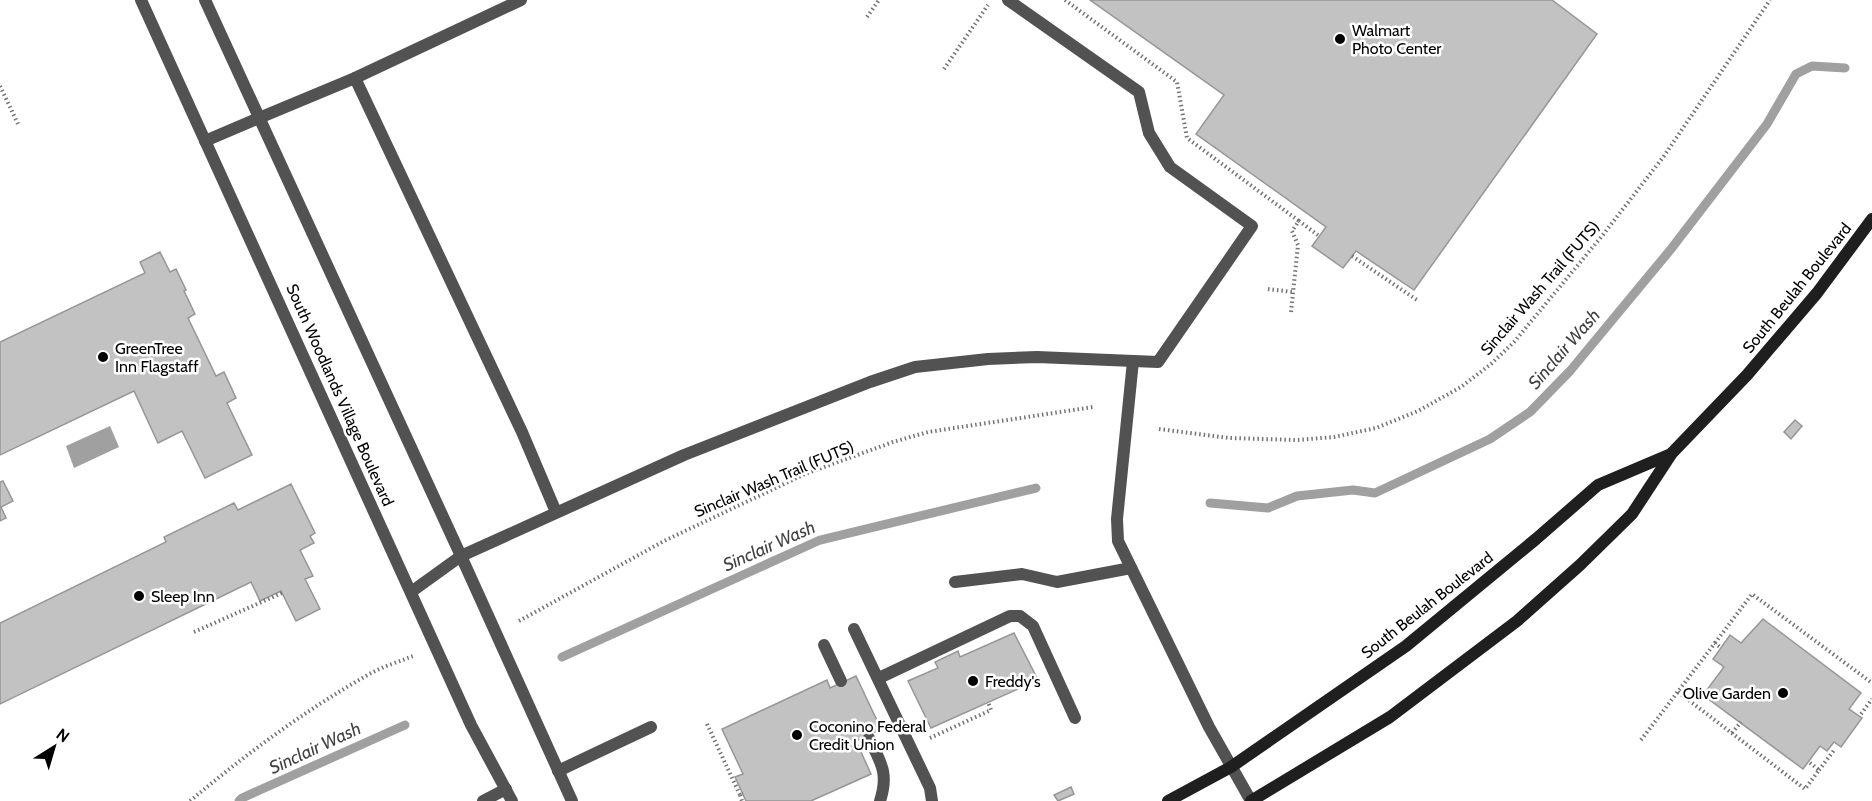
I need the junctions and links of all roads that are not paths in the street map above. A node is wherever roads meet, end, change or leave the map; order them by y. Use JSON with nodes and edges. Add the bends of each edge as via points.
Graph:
{"nodes":[{"id":1,"x":141,"y":0,"type":"edge"},
{"id":2,"x":205,"y":0,"type":"edge"},
{"id":3,"x":521,"y":0,"type":"edge"},
{"id":4,"x":1008,"y":0,"type":"edge"},
{"id":5,"x":355,"y":78,"type":"junction"},
{"id":6,"x":259,"y":118,"type":"junction"},
{"id":7,"x":205,"y":141,"type":"junction"},
{"id":8,"x":1872,"y":219,"type":"edge"},
{"id":9,"x":1133,"y":361,"type":"junction"},
{"id":10,"x":1672,"y":453,"type":"junction"},
{"id":11,"x":556,"y":512,"type":"junction"},
{"id":12,"x":462,"y":556,"type":"junction"},
{"id":13,"x":1131,"y":568,"type":"junction"},
{"id":14,"x":955,"y":582,"type":"dead end"},
{"id":15,"x":411,"y":592,"type":"junction"},
{"id":16,"x":854,"y":629,"type":"dead end"},
{"id":17,"x":824,"y":645,"type":"dead end"},
{"id":18,"x":879,"y":678,"type":"junction"},
{"id":19,"x":841,"y":681,"type":"dead end"},
{"id":20,"x":1075,"y":717,"type":"dead end"},
{"id":21,"x":651,"y":727,"type":"dead end"},
{"id":22,"x":869,"y":738,"type":"dead end"},
{"id":23,"x":1231,"y":767,"type":"junction"},
{"id":24,"x":558,"y":771,"type":"junction"},
{"id":25,"x":506,"y":789,"type":"junction"},
{"id":26,"x":483,"y":801,"type":"edge"},
{"id":27,"x":513,"y":801,"type":"edge"},
{"id":28,"x":572,"y":801,"type":"edge"},
{"id":29,"x":880,"y":801,"type":"edge"},
{"id":30,"x":932,"y":801,"type":"edge"},
{"id":31,"x":1168,"y":801,"type":"edge"},
{"id":32,"x":1251,"y":801,"type":"edge"}],
"edges":[{"from":1,"to":7,"type":"street","name":"South Woodlands Village Boulevard"},
{"from":2,"to":6,"type":"street"},
{"from":3,"to":5,"type":"street"},
{"from":4,"to":9,"type":"street","via":[[1139,92],[1149,133],[1170,166],[1252,226],[1158,362]]},
{"from":5,"to":6,"type":"street"},
{"from":5,"to":11,"type":"street"},
{"from":6,"to":7,"type":"street"},
{"from":6,"to":12,"type":"street"},
{"from":7,"to":15,"type":"street","name":"South Woodlands Village Boulevard"},
{"from":8,"to":10,"type":"main road","name":"South Beulah Boulevard","via":[[1817,293],[1747,375]]},
{"from":9,"to":11,"type":"street","via":[[1037,357],[915,367],[684,455]]},
{"from":9,"to":13,"type":"street","via":[[1117,519],[1118,541]]},
{"from":10,"to":23,"type":"main road","name":"South Beulah Boulevard","via":[[1598,485],[1406,646]]},
{"from":10,"to":32,"type":"main road","name":"South Beulah Boulevard","via":[[1632,514],[1517,621],[1390,717]]},
{"from":11,"to":12,"type":"street"},
{"from":12,"to":15,"type":"street"},
{"from":12,"to":24,"type":"street"},
{"from":13,"to":14,"type":"street","via":[[1057,582],[1022,574]]},
{"from":13,"to":23,"type":"street"},
{"from":15,"to":25,"type":"street","name":"South Woodlands Village Boulevard","via":[[471,725]]},
{"from":16,"to":18,"type":"street"},
{"from":17,"to":19,"type":"street"},
{"from":18,"to":20,"type":"street","via":[[1010,616],[1020,616],[1033,626]]},
{"from":18,"to":30,"type":"street","via":[[930,788]]},
{"from":21,"to":24,"type":"street"},
{"from":22,"to":29,"type":"street","via":[[882,766],[885,784]]},
{"from":23,"to":31,"type":"main road","name":"South Beulah Boulevard"},
{"from":23,"to":32,"type":"street"},
{"from":24,"to":28,"type":"street"},
{"from":25,"to":26,"type":"street"},
{"from":25,"to":27,"type":"street","name":"South Woodlands Village Boulevard"}]}
